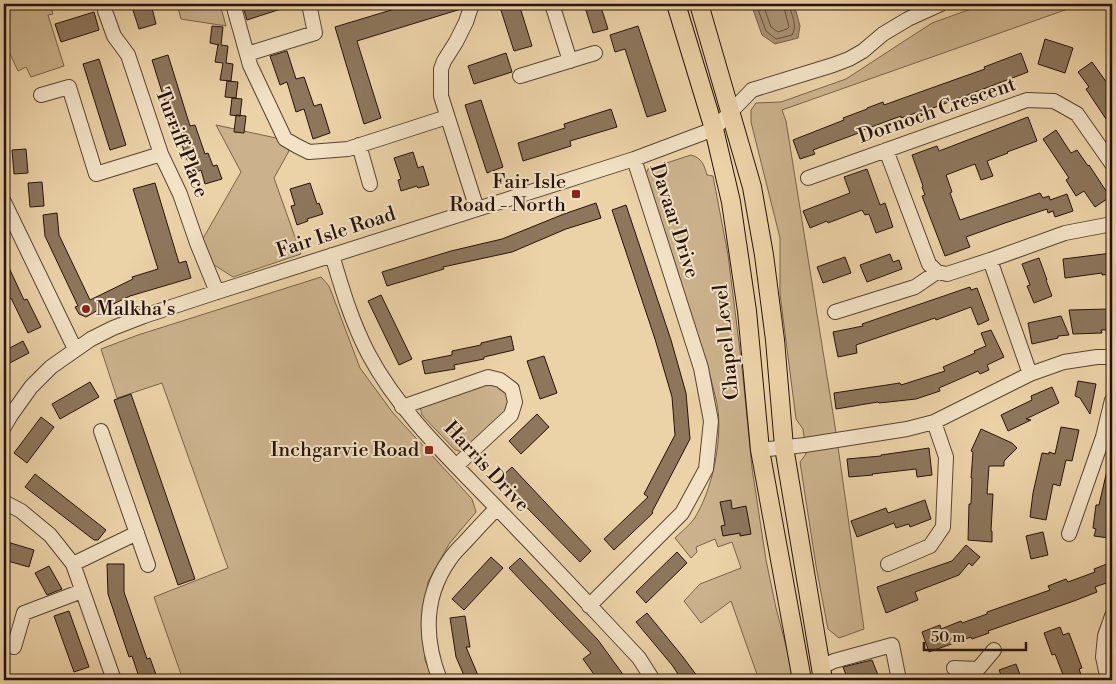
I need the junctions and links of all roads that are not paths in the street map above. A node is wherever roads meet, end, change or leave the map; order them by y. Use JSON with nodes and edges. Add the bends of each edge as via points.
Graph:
{"nodes":[{"id":1,"x":233,"y":4,"type":"edge"},
{"id":2,"x":310,"y":4,"type":"edge"},
{"id":3,"x":472,"y":4,"type":"edge"},
{"id":4,"x":552,"y":4,"type":"edge"},
{"id":5,"x":676,"y":4,"type":"edge"},
{"id":6,"x":699,"y":4,"type":"edge"},
{"id":7,"x":941,"y":4,"type":"edge"},
{"id":8,"x":106,"y":11,"type":"dead end"},
{"id":9,"x":594,"y":53,"type":"dead end"},
{"id":10,"x":247,"y":54,"type":"junction"},
{"id":11,"x":570,"y":61,"type":"junction"},
{"id":12,"x":520,"y":76,"type":"dead end"},
{"id":13,"x":41,"y":95,"type":"dead end"},
{"id":14,"x":731,"y":112,"type":"junction"},
{"id":15,"x":447,"y":117,"type":"junction"},
{"id":16,"x":714,"y":129,"type":"junction"},
{"id":17,"x":359,"y":145,"type":"junction"},
{"id":18,"x":886,"y":150,"type":"junction"},
{"id":19,"x":161,"y":154,"type":"junction"},
{"id":20,"x":634,"y":159,"type":"junction"},
{"id":21,"x":1112,"y":164,"type":"edge"},
{"id":22,"x":808,"y":178,"type":"dead end"},
{"id":23,"x":370,"y":184,"type":"dead end"},
{"id":24,"x":4,"y":202,"type":"edge"},
{"id":25,"x":477,"y":209,"type":"junction"},
{"id":26,"x":1112,"y":224,"type":"edge"},
{"id":27,"x":332,"y":255,"type":"junction"},
{"id":28,"x":990,"y":260,"type":"junction"},
{"id":29,"x":937,"y":272,"type":"junction"},
{"id":30,"x":217,"y":292,"type":"junction"},
{"id":31,"x":835,"y":312,"type":"dead end"},
{"id":32,"x":75,"y":350,"type":"junction"},
{"id":33,"x":1112,"y":357,"type":"edge"},
{"id":34,"x":1030,"y":374,"type":"junction"},
{"id":35,"x":1112,"y":400,"type":"edge"},
{"id":36,"x":402,"y":407,"type":"junction"},
{"id":37,"x":934,"y":422,"type":"junction"},
{"id":38,"x":4,"y":427,"type":"edge"},
{"id":39,"x":101,"y":431,"type":"dead end"},
{"id":40,"x":784,"y":447,"type":"junction"},
{"id":41,"x":760,"y":450,"type":"junction"},
{"id":42,"x":456,"y":466,"type":"junction"},
{"id":43,"x":4,"y":502,"type":"edge"},
{"id":44,"x":497,"y":508,"type":"junction"},
{"id":45,"x":137,"y":533,"type":"junction"},
{"id":46,"x":1069,"y":534,"type":"dead end"},
{"id":47,"x":73,"y":564,"type":"junction"},
{"id":48,"x":888,"y":564,"type":"dead end"},
{"id":49,"x":148,"y":565,"type":"dead end"},
{"id":50,"x":82,"y":591,"type":"junction"},
{"id":51,"x":589,"y":606,"type":"junction"},
{"id":52,"x":1112,"y":616,"type":"edge"},
{"id":53,"x":14,"y":647,"type":"dead end"},
{"id":54,"x":994,"y":650,"type":"dead end"},
{"id":55,"x":954,"y":668,"type":"dead end"},
{"id":56,"x":822,"y":674,"type":"edge"},
{"id":57,"x":980,"y":675,"type":"edge"},
{"id":58,"x":114,"y":680,"type":"edge"},
{"id":59,"x":440,"y":680,"type":"edge"},
{"id":60,"x":653,"y":680,"type":"edge"},
{"id":61,"x":802,"y":680,"type":"edge"},
{"id":62,"x":899,"y":680,"type":"edge"},
{"id":63,"x":1108,"y":680,"type":"edge"}],
"edges":[{"from":1,"to":10,"type":"street"},
{"from":2,"to":10,"type":"street","via":[[316,33]]},
{"from":3,"to":15,"type":"street","via":[[441,69],[441,96]]},
{"from":4,"to":11,"type":"street"},
{"from":5,"to":16,"type":"main road","name":"Chapel Level"},
{"from":6,"to":14,"type":"main road"},
{"from":7,"to":14,"type":"street","via":[[908,19],[849,58],[752,90]]},
{"from":8,"to":19,"type":"street","name":"Turriff Place","via":[[114,36],[128,55]]},
{"from":9,"to":11,"type":"street"},
{"from":10,"to":17,"type":"street","via":[[285,139],[309,152]]},
{"from":11,"to":12,"type":"street"},
{"from":13,"to":19,"type":"street","via":[[68,87],[96,174]]},
{"from":14,"to":16,"type":"street"},
{"from":14,"to":40,"type":"main road","via":[[752,187],[764,255]]},
{"from":15,"to":17,"type":"street"},
{"from":15,"to":25,"type":"street"},
{"from":16,"to":20,"type":"street","name":"Fair Isle Road"},
{"from":16,"to":41,"type":"main road","name":"Chapel Level","via":[[731,202],[746,301]]},
{"from":17,"to":23,"type":"street"},
{"from":18,"to":21,"type":"street","name":"Dornoch Crescent","via":[[1027,100],[1054,101],[1077,114]]},
{"from":18,"to":22,"type":"street","name":"Dornoch Crescent"},
{"from":18,"to":29,"type":"street","via":[[930,264]]},
{"from":19,"to":30,"type":"street","name":"Turriff Place","via":[[180,194]]},
{"from":20,"to":25,"type":"street","name":"Fair Isle Road"},
{"from":20,"to":51,"type":"street","name":"Davaar Drive","via":[[701,368],[711,421],[706,469],[682,513]]},
{"from":24,"to":32,"type":"street"},
{"from":25,"to":27,"type":"street","name":"Fair Isle Road"},
{"from":26,"to":28,"type":"street","via":[[1066,233]]},
{"from":27,"to":30,"type":"street","name":"Fair Isle Road"},
{"from":27,"to":36,"type":"street","name":"Harris Drive","via":[[357,331]]},
{"from":28,"to":29,"type":"street","via":[[947,274]]},
{"from":28,"to":34,"type":"street"},
{"from":29,"to":31,"type":"street","via":[[915,287]]},
{"from":30,"to":32,"type":"street","name":"Fair Isle Road","via":[[113,328]]},
{"from":32,"to":38,"type":"street","name":"Fair Isle Road","via":[[31,387]]},
{"from":33,"to":34,"type":"street","via":[[1064,362]]},
{"from":34,"to":37,"type":"street"},
{"from":35,"to":46,"type":"street","via":[[1103,437]]},
{"from":36,"to":42,"type":"street","name":"Harris Drive"},
{"from":36,"to":42,"type":"street","via":[[488,377],[500,380],[512,390],[515,402],[512,414]]},
{"from":37,"to":40,"type":"street"},
{"from":37,"to":48,"type":"street","via":[[946,457],[943,527],[930,546]]},
{"from":39,"to":45,"type":"street"},
{"from":40,"to":41,"type":"street"},
{"from":40,"to":56,"type":"main road"},
{"from":41,"to":61,"type":"main road","name":"Chapel Level"},
{"from":42,"to":44,"type":"street","name":"Harris Drive"},
{"from":43,"to":47,"type":"street","via":[[21,511],[50,535]]},
{"from":44,"to":51,"type":"street","name":"Harris Drive"},
{"from":44,"to":59,"type":"street","via":[[451,557],[436,586],[428,626],[430,652]]},
{"from":45,"to":47,"type":"street"},
{"from":45,"to":49,"type":"street"},
{"from":47,"to":50,"type":"street"},
{"from":50,"to":53,"type":"street","via":[[24,613]]},
{"from":50,"to":58,"type":"street"},
{"from":51,"to":60,"type":"street","name":"Harris Drive","via":[[639,658]]},
{"from":52,"to":63,"type":"street","via":[[1105,636],[1103,657]]},
{"from":54,"to":57,"type":"street"},
{"from":55,"to":57,"type":"street"},
{"from":56,"to":62,"type":"street","via":[[834,661],[892,645]]}]}
